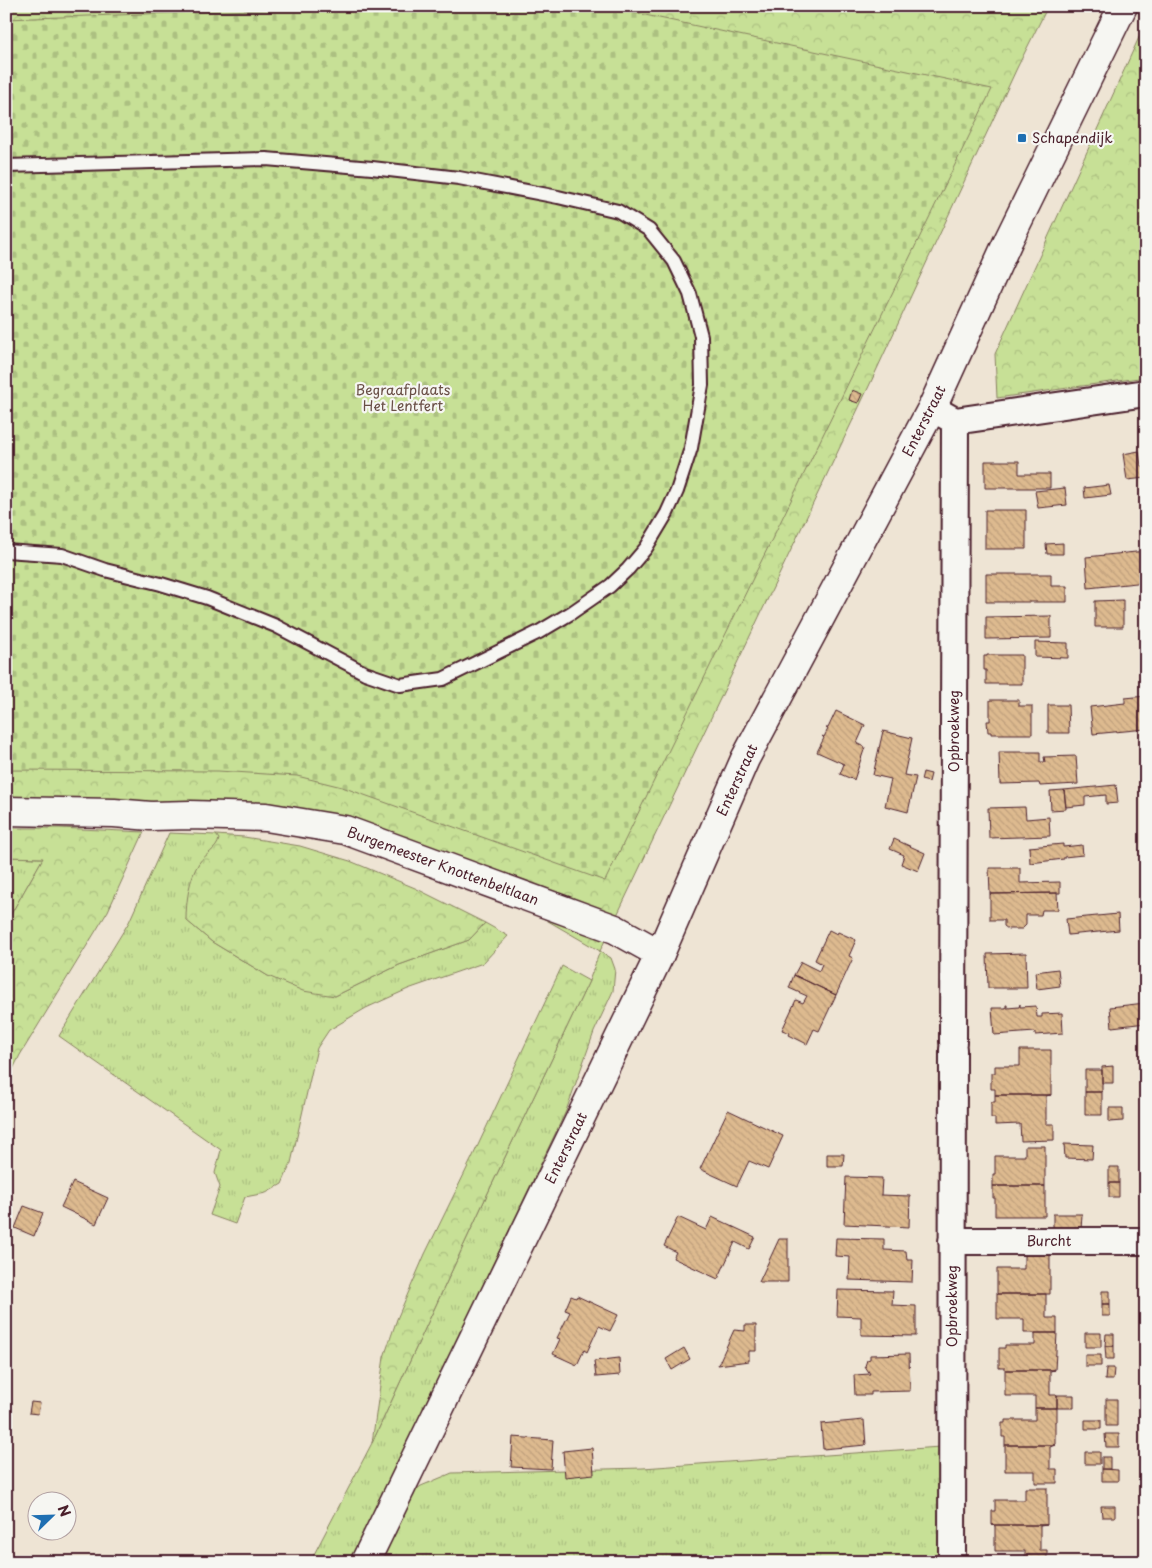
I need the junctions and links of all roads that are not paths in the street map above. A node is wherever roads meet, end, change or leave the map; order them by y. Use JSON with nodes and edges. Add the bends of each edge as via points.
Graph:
{"nodes":[{"id":1,"x":1122,"y":6,"type":"edge"},
{"id":2,"x":6,"y":166,"type":"edge"},
{"id":3,"x":1146,"y":393,"type":"edge"},
{"id":4,"x":944,"y":414,"type":"junction"},
{"id":5,"x":6,"y":551,"type":"edge"},
{"id":6,"x":6,"y":810,"type":"edge"},
{"id":7,"x":660,"y":954,"type":"junction"},
{"id":8,"x":952,"y":1241,"type":"junction"},
{"id":9,"x":1146,"y":1241,"type":"edge"},
{"id":10,"x":365,"y":1562,"type":"edge"},
{"id":11,"x":952,"y":1562,"type":"edge"}],
"edges":[{"from":1,"to":4,"type":"main road","name":"Enterstraat","via":[[1009,240]]},
{"from":2,"to":5,"type":"lane","via":[[266,160],[459,178],[618,211],[649,230],[674,261],[690,294],[701,336],[702,385],[691,448],[677,492],[646,548],[628,569],[610,586],[539,632],[443,679],[400,685],[365,673],[276,626],[207,598],[62,555]]},
{"from":3,"to":4,"type":"street"},
{"from":4,"to":7,"type":"main road","name":"Enterstraat","via":[[745,759]]},
{"from":4,"to":8,"type":"street","name":"Opbroekweg","via":[[953,1046]]},
{"from":6,"to":7,"type":"main road","name":"Burgemeester Knottenbeltlaan","via":[[266,818],[346,830],[615,929]]},
{"from":7,"to":10,"type":"main road","name":"Enterstraat"},
{"from":8,"to":9,"type":"street","name":"Burcht"},
{"from":8,"to":11,"type":"street","name":"Opbroekweg"}]}
